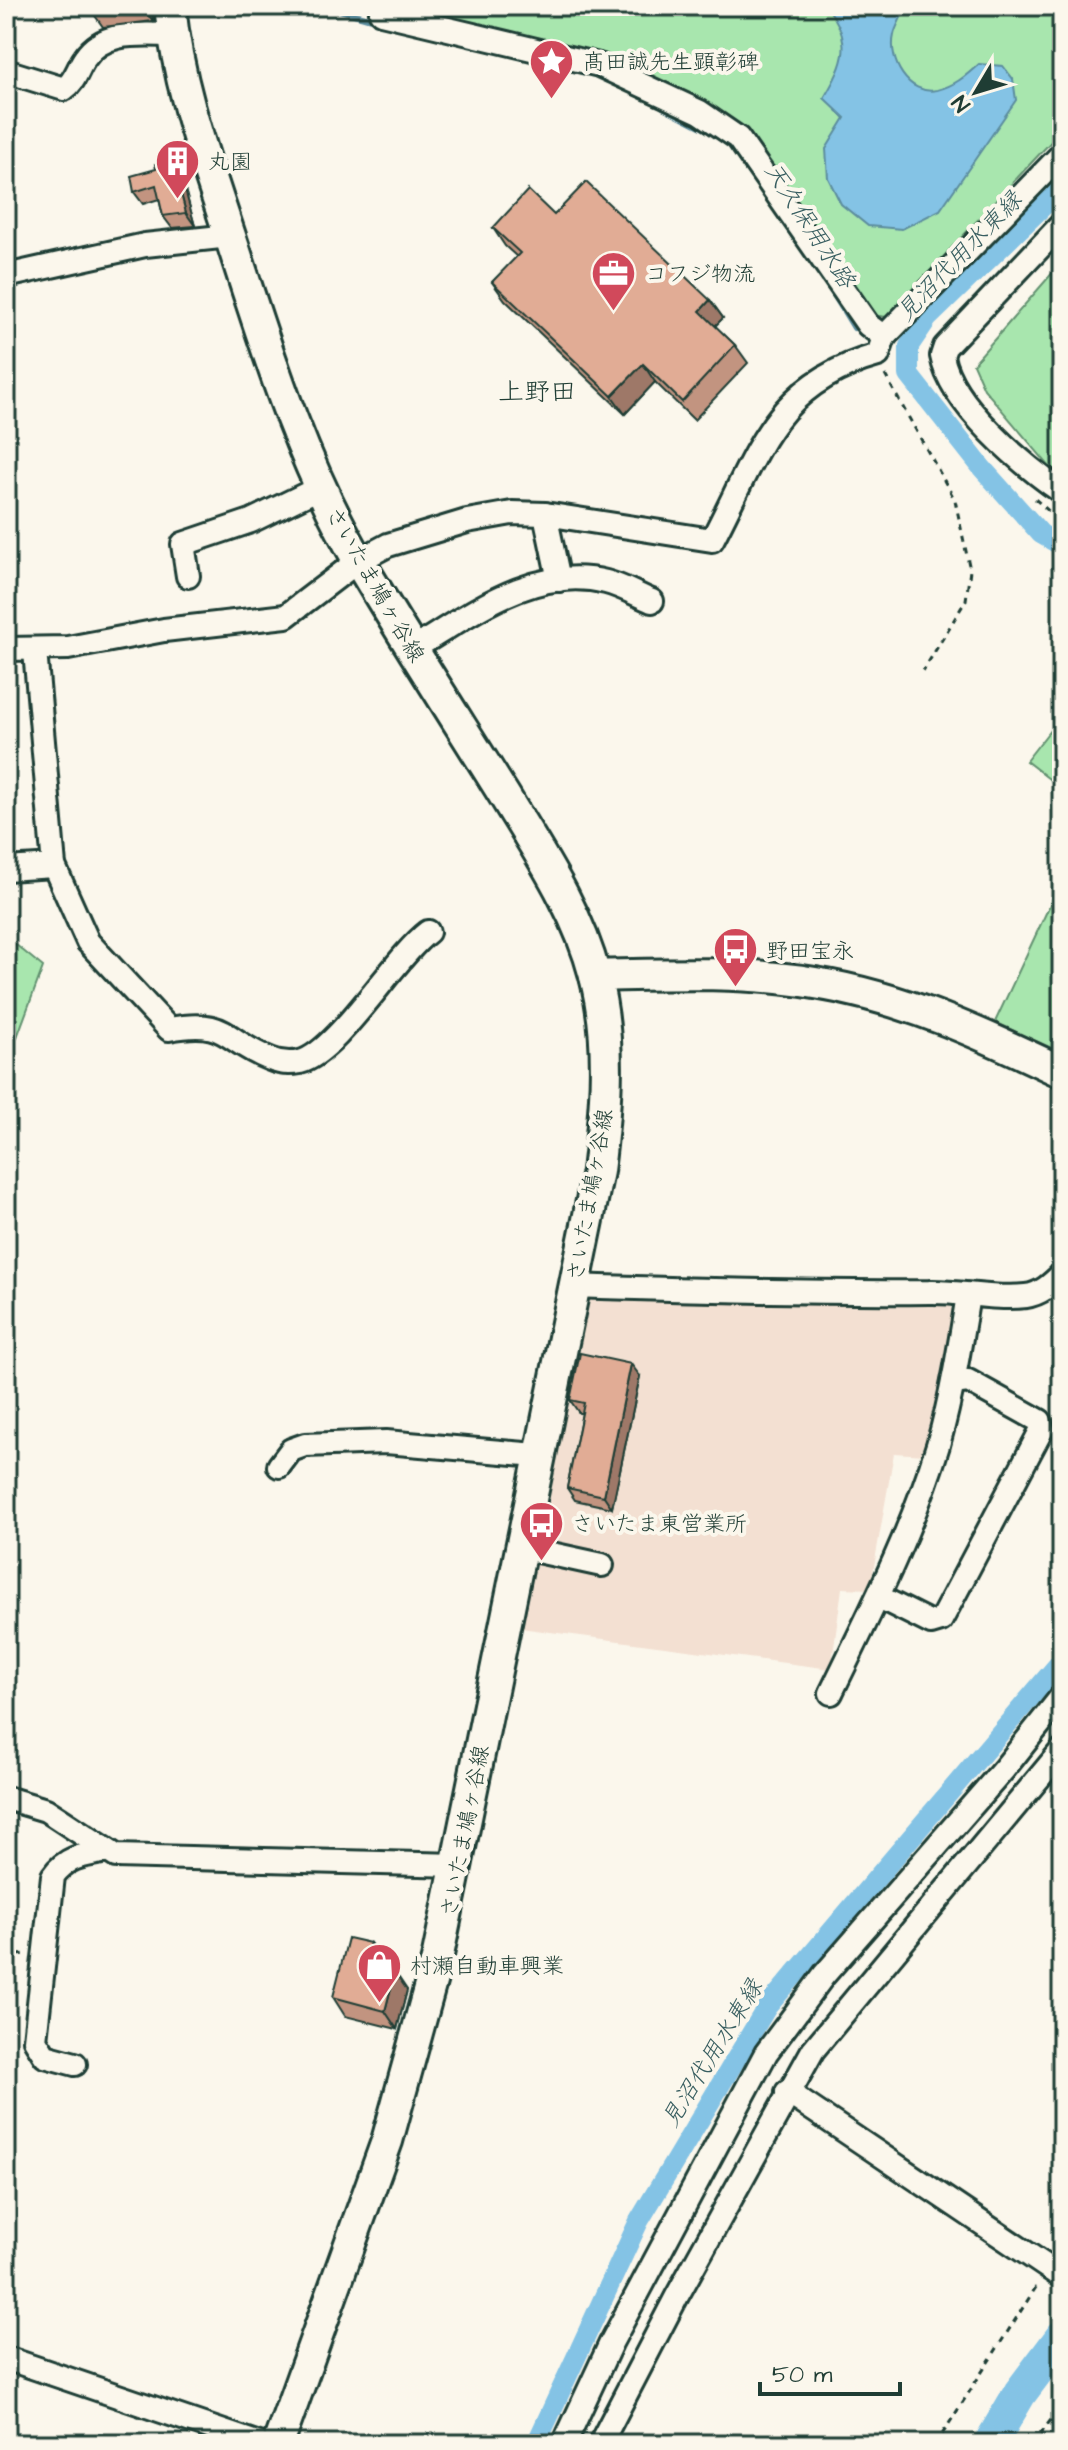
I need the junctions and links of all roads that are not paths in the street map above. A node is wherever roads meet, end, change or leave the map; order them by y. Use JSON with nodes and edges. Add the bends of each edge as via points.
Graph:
{"nodes":[{"id":1,"x":381,"y":6,"type":"edge"},
{"id":2,"x":172,"y":20,"type":"edge"},
{"id":3,"x":6,"y":71,"type":"edge"},
{"id":4,"x":1062,"y":154,"type":"edge"},
{"id":5,"x":1062,"y":224,"type":"edge"},
{"id":6,"x":230,"y":236,"type":"junction"},
{"id":7,"x":6,"y":276,"type":"edge"},
{"id":8,"x":881,"y":346,"type":"junction"},
{"id":9,"x":321,"y":487,"type":"junction"},
{"id":10,"x":1062,"y":492,"type":"edge"},
{"id":11,"x":545,"y":514,"type":"junction"},
{"id":12,"x":358,"y":561,"type":"junction"},
{"id":13,"x":188,"y":576,"type":"dead end"},
{"id":14,"x":559,"y":580,"type":"junction"},
{"id":15,"x":652,"y":601,"type":"dead end"},
{"id":16,"x":6,"y":649,"type":"edge"},
{"id":17,"x":413,"y":649,"type":"junction"},
{"id":18,"x":35,"y":651,"type":"junction"},
{"id":19,"x":54,"y":866,"type":"junction"},
{"id":20,"x":6,"y":869,"type":"edge"},
{"id":21,"x":428,"y":932,"type":"dead end"},
{"id":22,"x":595,"y":976,"type":"junction"},
{"id":23,"x":1062,"y":1072,"type":"edge"},
{"id":24,"x":1062,"y":1274,"type":"edge"},
{"id":25,"x":574,"y":1286,"type":"junction"},
{"id":26,"x":968,"y":1295,"type":"junction"},
{"id":27,"x":953,"y":1383,"type":"junction"},
{"id":28,"x":537,"y":1455,"type":"junction"},
{"id":29,"x":279,"y":1466,"type":"dead end"},
{"id":30,"x":519,"y":1547,"type":"junction"},
{"id":31,"x":602,"y":1565,"type":"dead end"},
{"id":32,"x":879,"y":1597,"type":"junction"},
{"id":33,"x":831,"y":1693,"type":"dead end"},
{"id":34,"x":1062,"y":1696,"type":"edge"},
{"id":35,"x":1062,"y":1750,"type":"edge"},
{"id":36,"x":6,"y":1798,"type":"edge"},
{"id":37,"x":108,"y":1851,"type":"junction"},
{"id":38,"x":458,"y":1865,"type":"junction"},
{"id":39,"x":75,"y":2064,"type":"dead end"},
{"id":40,"x":787,"y":2092,"type":"junction"},
{"id":41,"x":1056,"y":2273,"type":"edge"},
{"id":42,"x":6,"y":2358,"type":"edge"},
{"id":43,"x":259,"y":2444,"type":"edge"},
{"id":44,"x":278,"y":2444,"type":"edge"},
{"id":45,"x":564,"y":2444,"type":"edge"},
{"id":46,"x":600,"y":2444,"type":"edge"}],
"edges":[{"from":1,"to":8,"type":"street","via":[[381,13],[599,65],[700,112],[738,138]]},
{"from":2,"to":3,"type":"street","via":[[99,42],[64,89]]},
{"from":2,"to":6,"type":"main road","name":"さいたま鳩ヶ谷線","via":[[191,115]]},
{"from":4,"to":8,"type":"street"},
{"from":5,"to":10,"type":"street","via":[[942,356],[956,387],[997,440]]},
{"from":6,"to":7,"type":"street","via":[[145,245]]},
{"from":6,"to":9,"type":"main road","name":"さいたま鳩ヶ谷線","via":[[280,391]]},
{"from":8,"to":11,"type":"street","via":[[800,392],[776,419],[712,540]]},
{"from":9,"to":12,"type":"main road","name":"さいたま鳩ヶ谷線"},
{"from":9,"to":13,"type":"street","via":[[251,521],[183,544]]},
{"from":11,"to":12,"type":"street","via":[[467,521],[388,545]]},
{"from":11,"to":14,"type":"street"},
{"from":12,"to":17,"type":"main road","name":"さいたま鳩ヶ谷線"},
{"from":12,"to":18,"type":"street","via":[[286,616]]},
{"from":14,"to":15,"type":"street","via":[[606,582]]},
{"from":14,"to":17,"type":"street","via":[[501,596]]},
{"from":16,"to":18,"type":"street"},
{"from":17,"to":22,"type":"main road","name":"さいたま鳩ヶ谷線","via":[[562,891]]},
{"from":18,"to":19,"type":"street"},
{"from":19,"to":20,"type":"street"},
{"from":19,"to":21,"type":"street","via":[[88,942],[169,1029],[198,1024],[217,1029],[284,1063],[301,1062],[324,1046]]},
{"from":22,"to":23,"type":"main road","via":[[725,974],[816,983],[926,1011]]},
{"from":22,"to":25,"type":"main road","name":"さいたま鳩ヶ谷線","via":[[607,1062],[606,1106]]},
{"from":24,"to":26,"type":"street","via":[[1030,1296]]},
{"from":25,"to":26,"type":"street"},
{"from":25,"to":28,"type":"main road","name":"さいたま鳩ヶ谷線"},
{"from":26,"to":27,"type":"street"},
{"from":27,"to":32,"type":"street","via":[[936,1449]]},
{"from":27,"to":32,"type":"street","via":[[968,1381],[1040,1421],[1042,1429],[941,1620],[931,1623]]},
{"from":28,"to":29,"type":"street","via":[[386,1442],[305,1445],[291,1450]]},
{"from":28,"to":30,"type":"main road","name":"さいたま鳩ヶ谷線"},
{"from":30,"to":31,"type":"street"},
{"from":30,"to":38,"type":"main road","name":"さいたま鳩ヶ谷線"},
{"from":32,"to":33,"type":"street"},
{"from":34,"to":45,"type":"street","via":[[824,1975],[766,2053],[611,2343]]},
{"from":35,"to":40,"type":"street","via":[[813,2050]]},
{"from":36,"to":37,"type":"street","via":[[46,1810]]},
{"from":37,"to":38,"type":"street","via":[[143,1858]]},
{"from":37,"to":39,"type":"street","via":[[78,1856],[53,1876],[35,2040],[45,2056]]},
{"from":38,"to":44,"type":"main road","name":"さいたま鳩ヶ谷線","via":[[387,2141]]},
{"from":40,"to":41,"type":"street"},
{"from":40,"to":46,"type":"street"},
{"from":42,"to":43,"type":"street"}]}
